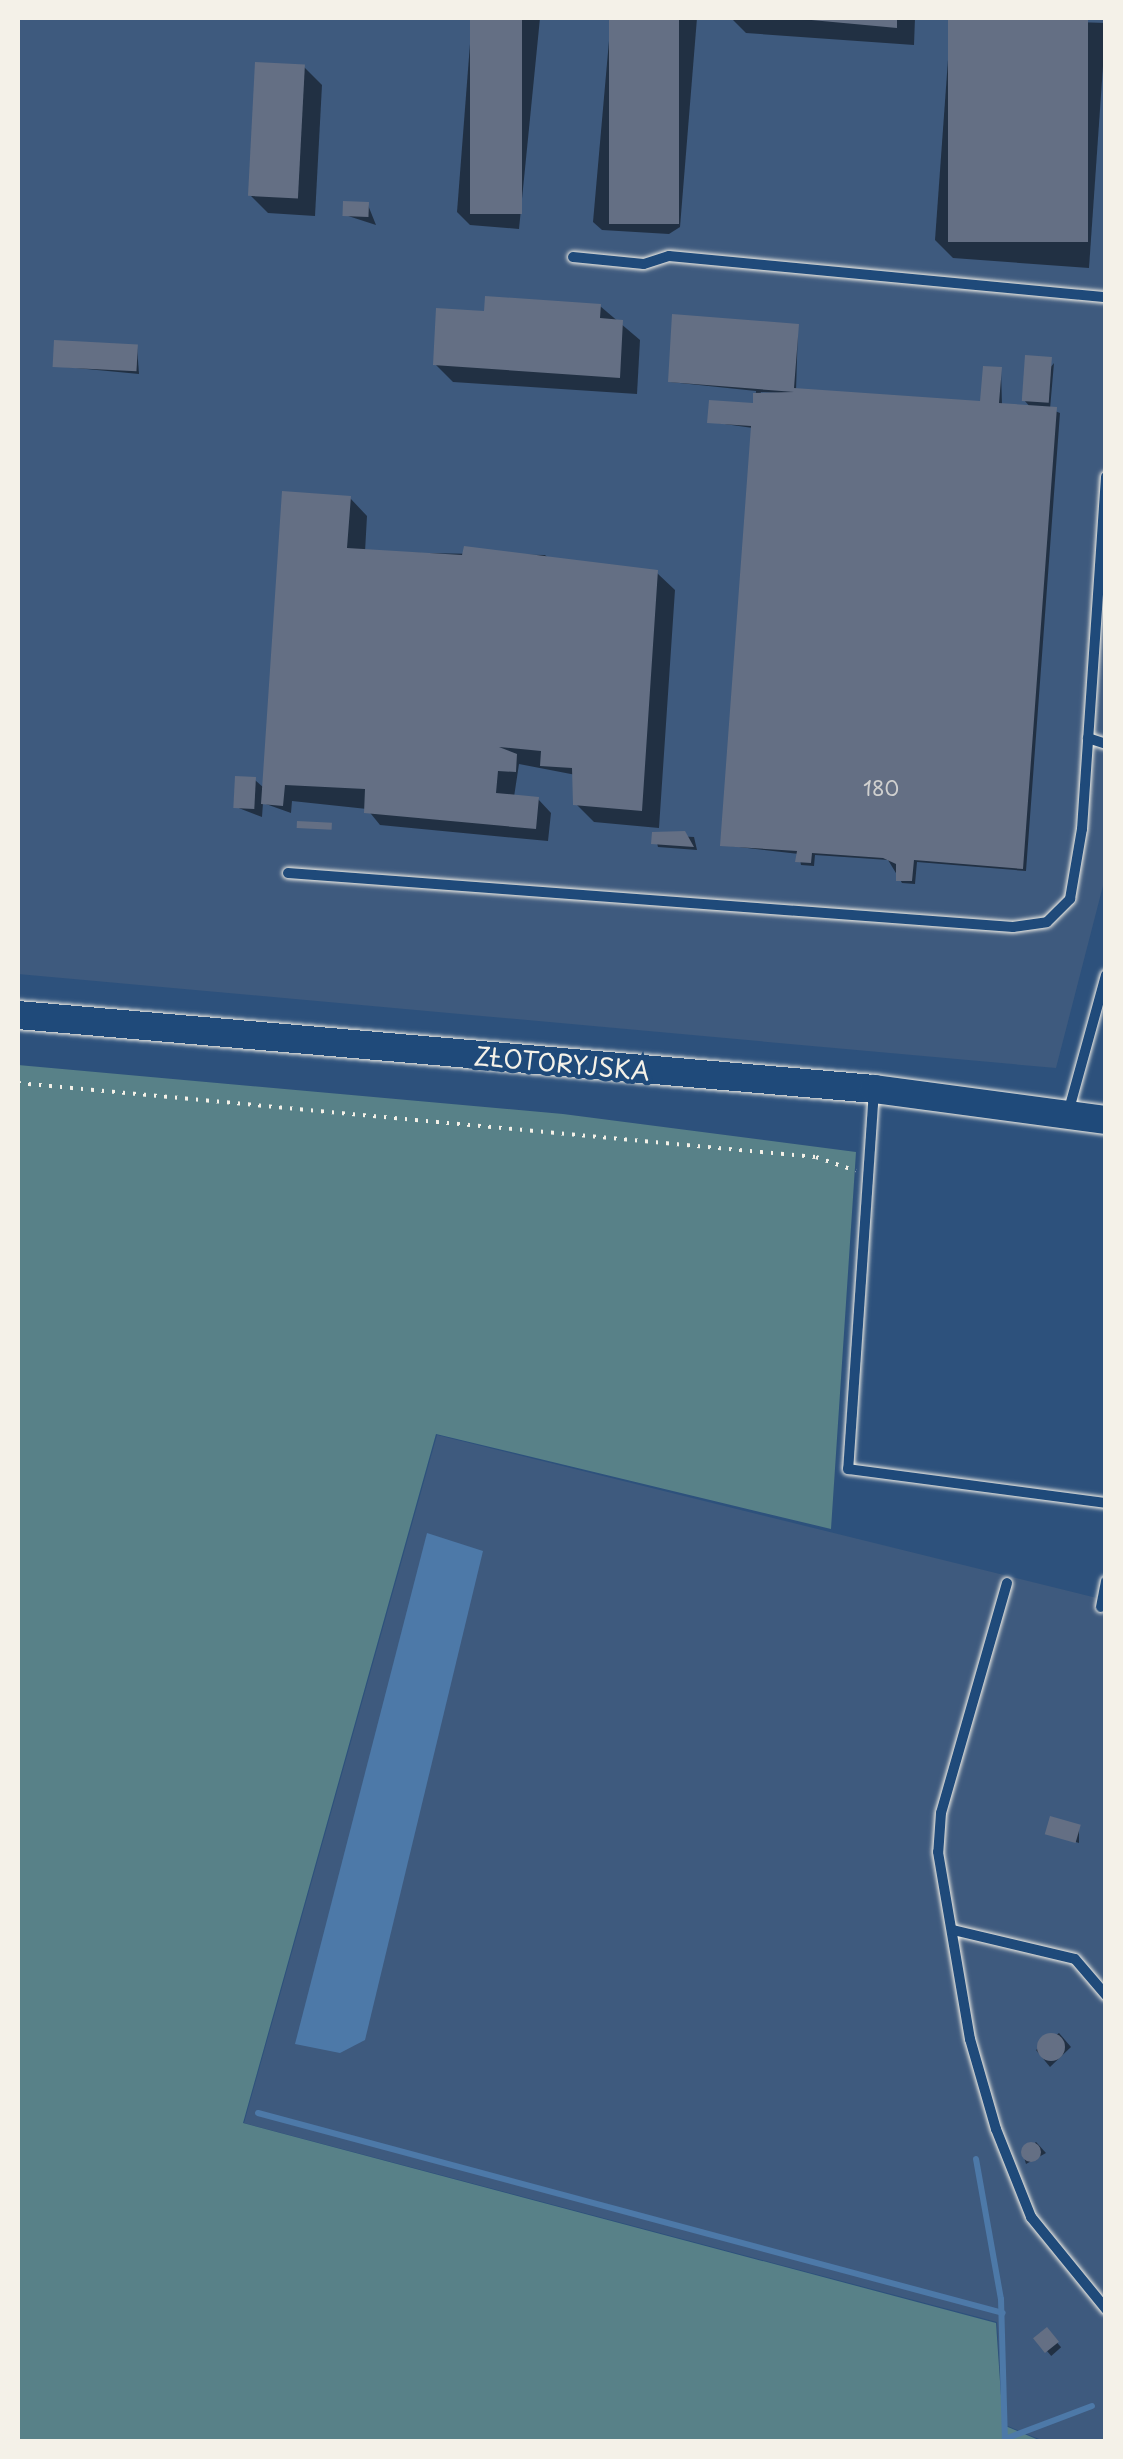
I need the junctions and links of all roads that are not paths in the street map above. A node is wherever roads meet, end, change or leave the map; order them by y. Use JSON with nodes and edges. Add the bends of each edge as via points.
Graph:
{"nodes":[{"id":1,"x":573,"y":257,"type":"dead end"},
{"id":2,"x":1106,"y":297,"type":"edge"},
{"id":3,"x":1106,"y":477,"type":"edge"},
{"id":4,"x":1088,"y":738,"type":"junction"},
{"id":5,"x":1106,"y":744,"type":"edge"},
{"id":6,"x":288,"y":873,"type":"dead end"},
{"id":7,"x":1106,"y":974,"type":"edge"},
{"id":8,"x":18,"y":1016,"type":"edge"},
{"id":9,"x":874,"y":1089,"type":"junction"},
{"id":10,"x":1067,"y":1116,"type":"junction"},
{"id":11,"x":1106,"y":1120,"type":"edge"},
{"id":12,"x":1106,"y":1503,"type":"edge"},
{"id":13,"x":1106,"y":1581,"type":"edge"},
{"id":14,"x":1007,"y":1584,"type":"dead end"},
{"id":15,"x":1100,"y":1607,"type":"dead end"},
{"id":16,"x":953,"y":1930,"type":"junction"},
{"id":17,"x":1106,"y":1995,"type":"edge"},
{"id":18,"x":1106,"y":2309,"type":"edge"}],
"edges":[{"from":1,"to":2,"type":"lane","via":[[644,264],[669,256]]},
{"from":3,"to":4,"type":"lane"},
{"from":4,"to":5,"type":"lane"},
{"from":4,"to":6,"type":"lane","via":[[1070,899],[1047,922],[1013,927]]},
{"from":7,"to":10,"type":"lane"},
{"from":8,"to":9,"type":"main road","name":"ZŁOTORYJSKA"},
{"from":9,"to":10,"type":"main road","name":"ZŁOTORYJSKA"},
{"from":9,"to":12,"type":"lane","via":[[848,1468]]},
{"from":10,"to":11,"type":"main road","name":"ZŁOTORYJSKA"},
{"from":13,"to":15,"type":"lane"},
{"from":14,"to":16,"type":"lane","via":[[941,1812]]},
{"from":16,"to":17,"type":"lane","via":[[1075,1960]]},
{"from":16,"to":18,"type":"lane","via":[[970,2039],[1031,2217]]}]}
